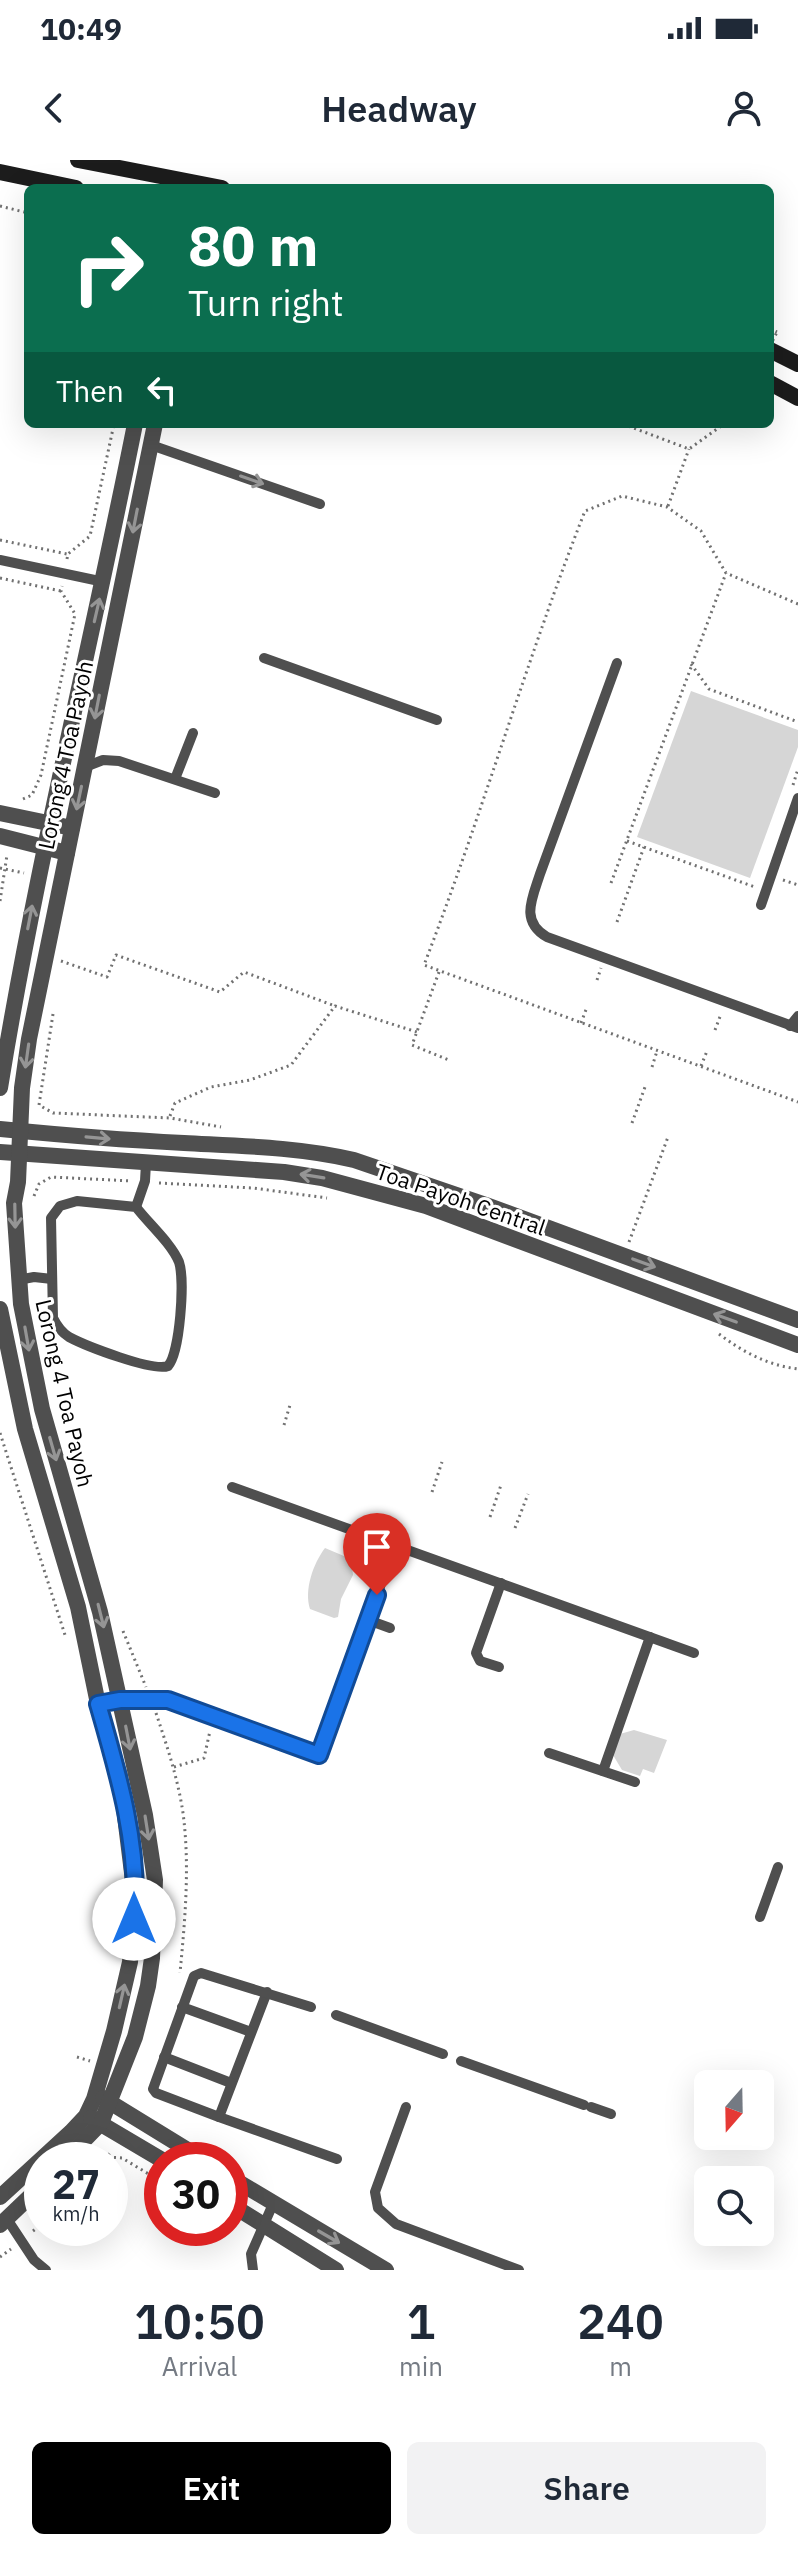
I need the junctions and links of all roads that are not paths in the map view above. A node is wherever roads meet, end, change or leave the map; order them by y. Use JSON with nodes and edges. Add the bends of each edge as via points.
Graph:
{"nodes":[{"id":1,"x":78,"y":160,"type":"edge"},
{"id":2,"x":3,"y":173,"type":"edge"},
{"id":3,"x":27,"y":184,"type":"edge"},
{"id":4,"x":57,"y":184,"type":"edge"},
{"id":5,"x":182,"y":184,"type":"edge"},
{"id":6,"x":774,"y":350,"type":"edge"},
{"id":7,"x":798,"y":364,"type":"edge"},
{"id":8,"x":774,"y":385,"type":"edge"},
{"id":9,"x":798,"y":398,"type":"edge"},
{"id":10,"x":134,"y":428,"type":"edge"},
{"id":11,"x":154,"y":428,"type":"edge"},
{"id":12,"x":151,"y":445,"type":"junction"},
{"id":13,"x":320,"y":504,"type":"dead end"},
{"id":14,"x":0,"y":560,"type":"edge"},
{"id":15,"x":104,"y":582,"type":"junction"},
{"id":16,"x":264,"y":658,"type":"dead end"},
{"id":17,"x":617,"y":663,"type":"dead end"},
{"id":18,"x":437,"y":720,"type":"dead end"},
{"id":19,"x":193,"y":733,"type":"dead end"},
{"id":20,"x":85,"y":767,"type":"junction"},
{"id":21,"x":175,"y":779,"type":"junction"},
{"id":22,"x":215,"y":793,"type":"dead end"},
{"id":23,"x":794,"y":794,"type":"edge"},
{"id":24,"x":0,"y":813,"type":"edge"},
{"id":25,"x":49,"y":823,"type":"junction"},
{"id":26,"x":72,"y":828,"type":"junction"},
{"id":27,"x":0,"y":836,"type":"edge"},
{"id":28,"x":44,"y":848,"type":"junction"},
{"id":29,"x":67,"y":853,"type":"junction"},
{"id":30,"x":761,"y":905,"type":"dead end"},
{"id":31,"x":798,"y":1016,"type":"edge"},
{"id":32,"x":794,"y":1027,"type":"edge"},
{"id":33,"x":0,"y":1088,"type":"edge"},
{"id":34,"x":0,"y":1129,"type":"edge"},
{"id":35,"x":20,"y":1131,"type":"junction"},
{"id":36,"x":0,"y":1152,"type":"edge"},
{"id":37,"x":19,"y":1153,"type":"junction"},
{"id":38,"x":146,"y":1163,"type":"junction"},
{"id":39,"x":136,"y":1207,"type":"junction"},
{"id":40,"x":52,"y":1279,"type":"junction"},
{"id":41,"x":18,"y":1280,"type":"junction"},
{"id":42,"x":0,"y":1309,"type":"edge"},
{"id":43,"x":798,"y":1320,"type":"edge"},
{"id":44,"x":798,"y":1345,"type":"edge"},
{"id":45,"x":232,"y":1487,"type":"dead end"},
{"id":46,"x":395,"y":1545,"type":"junction"},
{"id":47,"x":501,"y":1583,"type":"junction"},
{"id":48,"x":368,"y":1620,"type":"junction"},
{"id":49,"x":390,"y":1628,"type":"dead end"},
{"id":50,"x":650,"y":1637,"type":"junction"},
{"id":51,"x":694,"y":1653,"type":"dead end"},
{"id":52,"x":499,"y":1667,"type":"dead end"},
{"id":53,"x":120,"y":1700,"type":"junction"},
{"id":54,"x":98,"y":1704,"type":"junction"},
{"id":55,"x":549,"y":1753,"type":"dead end"},
{"id":56,"x":603,"y":1771,"type":"junction"},
{"id":57,"x":635,"y":1782,"type":"dead end"},
{"id":58,"x":778,"y":1867,"type":"dead end"},
{"id":59,"x":760,"y":1917,"type":"dead end"},
{"id":60,"x":267,"y":1992,"type":"junction"},
{"id":61,"x":182,"y":2007,"type":"junction"},
{"id":62,"x":311,"y":2007,"type":"dead end"},
{"id":63,"x":336,"y":2015,"type":"dead end"},
{"id":64,"x":251,"y":2032,"type":"junction"},
{"id":65,"x":443,"y":2054,"type":"dead end"},
{"id":66,"x":164,"y":2057,"type":"junction"},
{"id":67,"x":461,"y":2061,"type":"dead end"},
{"id":68,"x":231,"y":2083,"type":"junction"},
{"id":69,"x":103,"y":2098,"type":"junction"},
{"id":70,"x":406,"y":2107,"type":"dead end"},
{"id":71,"x":611,"y":2114,"type":"dead end"},
{"id":72,"x":219,"y":2117,"type":"junction"},
{"id":73,"x":94,"y":2119,"type":"junction"},
{"id":74,"x":78,"y":2142,"type":"edge"},
{"id":75,"x":175,"y":2142,"type":"edge"},
{"id":76,"x":144,"y":2149,"type":"edge"},
{"id":77,"x":337,"y":2159,"type":"dead end"},
{"id":78,"x":248,"y":2188,"type":"edge"},
{"id":79,"x":0,"y":2197,"type":"edge"},
{"id":80,"x":24,"y":2202,"type":"edge"},
{"id":81,"x":273,"y":2204,"type":"junction"},
{"id":82,"x":248,"y":2215,"type":"edge"},
{"id":83,"x":3,"y":2222,"type":"edge"},
{"id":84,"x":263,"y":2224,"type":"junction"},
{"id":85,"x":46,"y":2270,"type":"edge"},
{"id":86,"x":253,"y":2270,"type":"edge"},
{"id":87,"x":336,"y":2270,"type":"edge"},
{"id":88,"x":386,"y":2270,"type":"edge"},
{"id":89,"x":519,"y":2270,"type":"edge"}],
"edges":[{"from":1,"to":5,"type":"main road"},
{"from":2,"to":3,"type":"main road"},
{"from":2,"to":4,"type":"main road"},
{"from":6,"to":7,"type":"main road"},
{"from":8,"to":9,"type":"main road"},
{"from":10,"to":15,"type":"street","name":"Lorong 4 Toa Payoh"},
{"from":11,"to":12,"type":"street","name":"Lorong 4 Toa Payoh"},
{"from":12,"to":13,"type":"lane","one_way":true},
{"from":12,"to":20,"type":"street","name":"Lorong 4 Toa Payoh","one_way":true},
{"from":14,"to":15,"type":"lane"},
{"from":25,"to":15,"type":"street","name":"Lorong 4 Toa Payoh","one_way":true},
{"from":16,"to":18,"type":"lane"},
{"from":17,"to":32,"type":"lane","via":[[551,838],[532,900],[535,930]]},
{"from":19,"to":21,"type":"lane"},
{"from":20,"to":21,"type":"lane","via":[[119,761]]},
{"from":20,"to":26,"type":"street","name":"Lorong 4 Toa Payoh","one_way":true},
{"from":21,"to":22,"type":"lane"},
{"from":23,"to":30,"type":"lane"},
{"from":24,"to":25,"type":"street"},
{"from":25,"to":26,"type":"street"},
{"from":25,"to":28,"type":"street","name":"Lorong 4 Toa Payoh"},
{"from":26,"to":29,"type":"street","name":"Lorong 4 Toa Payoh"},
{"from":27,"to":28,"type":"street"},
{"from":28,"to":29,"type":"street"},
{"from":33,"to":28,"type":"street","name":"Lorong 4 Toa Payoh","one_way":true},
{"from":29,"to":35,"type":"street","name":"Lorong 4 Toa Payoh","one_way":true,"via":[[29,1039]]},
{"from":31,"to":32,"type":"lane"},
{"from":34,"to":35,"type":"street","name":"Toa Payoh Central"},
{"from":35,"to":37,"type":"street","name":"Lorong 4 Toa Payoh"},
{"from":35,"to":43,"type":"street","name":"Toa Payoh Central","one_way":true,"via":[[354,1160]]},
{"from":36,"to":37,"type":"street","name":"Toa Payoh Central"},
{"from":37,"to":38,"type":"street","name":"Toa Payoh Central"},
{"from":37,"to":41,"type":"street","name":"Lorong 4 Toa Payoh","one_way":true,"via":[[14,1203]]},
{"from":38,"to":39,"type":"lane"},
{"from":44,"to":38,"type":"street","name":"Toa Payoh Central","one_way":true,"via":[[366,1188],[284,1172]]},
{"from":39,"to":40,"type":"lane","via":[[77,1201],[60,1206],[51,1218]]},
{"from":39,"to":40,"type":"lane","via":[[178,1262],[182,1277],[176,1350],[168,1366],[159,1369],[68,1336],[53,1318]]},
{"from":40,"to":41,"type":"lane"},
{"from":41,"to":53,"type":"street","name":"Lorong 4 Toa Payoh","one_way":true,"via":[[42,1409]]},
{"from":42,"to":54,"type":"street","name":"Lorong 4 Toa Payoh","via":[[25,1429],[78,1607]]},
{"from":45,"to":46,"type":"lane"},
{"from":46,"to":47,"type":"lane"},
{"from":46,"to":48,"type":"lane"},
{"from":47,"to":50,"type":"lane"},
{"from":47,"to":52,"type":"lane","via":[[476,1653],[480,1661]]},
{"from":48,"to":49,"type":"lane"},
{"from":48,"to":53,"type":"lane","via":[[319,1755],[168,1700]]},
{"from":50,"to":51,"type":"lane"},
{"from":50,"to":56,"type":"lane"},
{"from":53,"to":54,"type":"lane"},
{"from":53,"to":69,"type":"street","name":"Lorong 4 Toa Payoh","one_way":true,"via":[[145,1815],[155,1900],[148,1986],[135,2037]]},
{"from":69,"to":54,"type":"street","name":"Lorong 4 Toa Payoh","one_way":true,"via":[[130,1962],[135,1897],[120,1776]]},
{"from":55,"to":56,"type":"lane"},
{"from":56,"to":57,"type":"lane"},
{"from":58,"to":59,"type":"lane"},
{"from":60,"to":61,"type":"lane","via":[[201,1973],[194,1976]]},
{"from":60,"to":62,"type":"lane"},
{"from":60,"to":64,"type":"lane"},
{"from":61,"to":64,"type":"lane"},
{"from":61,"to":66,"type":"lane"},
{"from":63,"to":65,"type":"lane","via":[[426,2053]]},
{"from":64,"to":68,"type":"lane"},
{"from":66,"to":68,"type":"lane"},
{"from":66,"to":72,"type":"lane","via":[[153,2085],[156,2093]]},
{"from":67,"to":71,"type":"lane"},
{"from":68,"to":72,"type":"lane"},
{"from":69,"to":73,"type":"street","name":"Lorong 4 Toa Payoh"},
{"from":69,"to":75,"type":"street"},
{"from":70,"to":89,"type":"lane","via":[[375,2192],[378,2208],[396,2224]]},
{"from":72,"to":77,"type":"lane"},
{"from":73,"to":74,"type":"street","name":"Lorong 4 Toa Payoh"},
{"from":73,"to":76,"type":"street"},
{"from":73,"to":79,"type":"street","name":"Lorong 4 Toa Payoh"},
{"from":78,"to":81,"type":"street"},
{"from":80,"to":83,"type":"street"},
{"from":81,"to":84,"type":"lane"},
{"from":81,"to":88,"type":"street","one_way":true},
{"from":82,"to":84,"type":"street"},
{"from":83,"to":85,"type":"lane"},
{"from":84,"to":86,"type":"lane","via":[[251,2254]]},
{"from":84,"to":87,"type":"street"}]}
